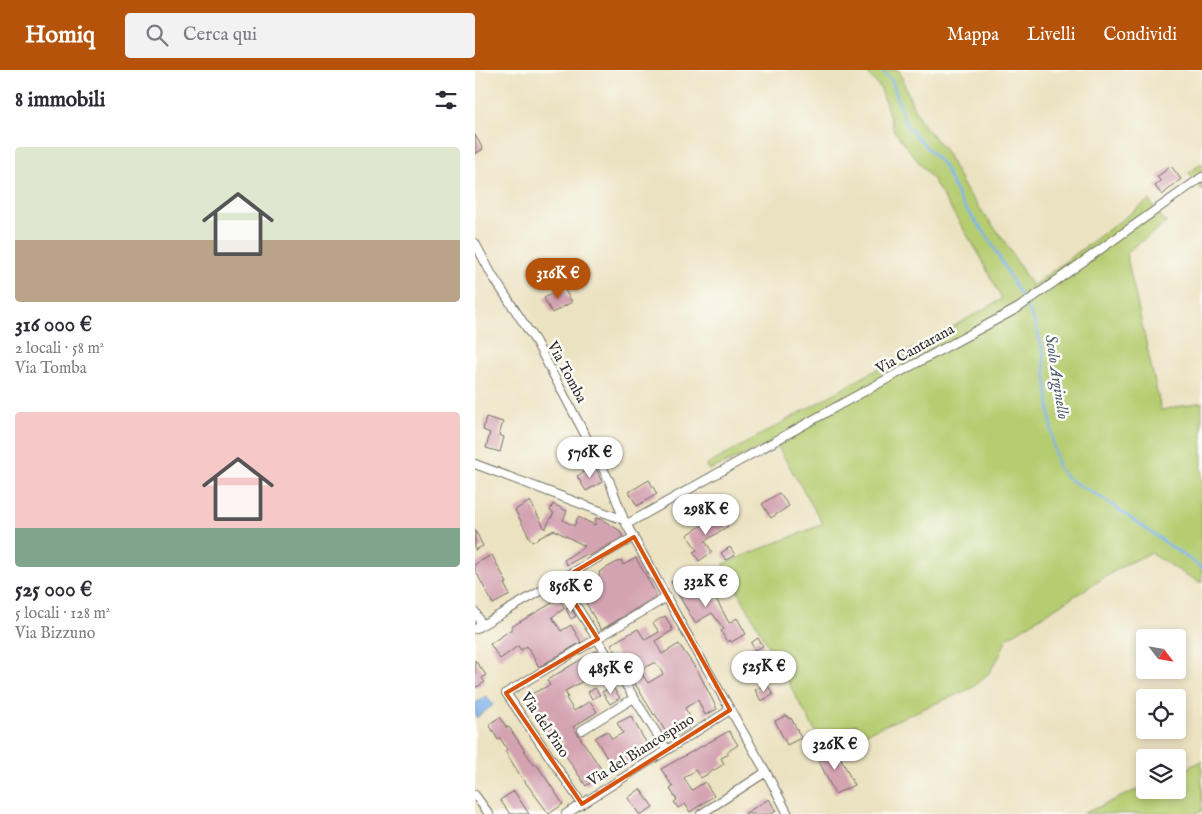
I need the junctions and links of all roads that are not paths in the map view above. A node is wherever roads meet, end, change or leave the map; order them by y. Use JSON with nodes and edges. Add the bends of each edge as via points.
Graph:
{"nodes":[{"id":1,"x":1202,"y":177,"type":"edge"},
{"id":2,"x":475,"y":243,"type":"edge"},
{"id":3,"x":475,"y":464,"type":"edge"},
{"id":4,"x":626,"y":522,"type":"junction"},
{"id":5,"x":634,"y":537,"type":"junction"},
{"id":6,"x":560,"y":580,"type":"junction"},
{"id":7,"x":667,"y":597,"type":"junction"},
{"id":8,"x":475,"y":612,"type":"edge"},
{"id":9,"x":479,"y":627,"type":"edge"},
{"id":10,"x":598,"y":639,"type":"junction"},
{"id":11,"x":635,"y":698,"type":"junction"},
{"id":12,"x":730,"y":710,"type":"junction"},
{"id":13,"x":582,"y":730,"type":"dead end"},
{"id":14,"x":667,"y":750,"type":"junction"},
{"id":15,"x":766,"y":772,"type":"junction"},
{"id":16,"x":475,"y":795,"type":"edge"},
{"id":17,"x":478,"y":804,"type":"edge"},
{"id":18,"x":582,"y":804,"type":"junction"},
{"id":19,"x":489,"y":814,"type":"edge"},
{"id":20,"x":565,"y":814,"type":"edge"},
{"id":21,"x":701,"y":814,"type":"edge"},
{"id":22,"x":788,"y":814,"type":"edge"}],
"edges":[{"from":1,"to":4,"type":"street","name":"Via Cantarana","via":[[1025,304]]},
{"from":2,"to":4,"type":"street","name":"Via Tomba","via":[[536,342],[609,480]]},
{"from":3,"to":4,"type":"street"},
{"from":4,"to":5,"type":"street","name":"Via Tomba"},
{"from":5,"to":6,"type":"street"},
{"from":5,"to":7,"type":"street","name":"Via Tomba"},
{"from":6,"to":9,"type":"street"},
{"from":6,"to":10,"type":"street"},
{"from":7,"to":10,"type":"street","name":"Via del Pino"},
{"from":7,"to":12,"type":"street","name":"Via Tomba"},
{"from":8,"to":9,"type":"street"},
{"from":10,"to":11,"type":"street"},
{"from":10,"to":18,"type":"street","name":"Via del Pino","via":[[506,693]]},
{"from":11,"to":13,"type":"street"},
{"from":11,"to":14,"type":"street"},
{"from":12,"to":14,"type":"street","name":"Via del Biancospino"},
{"from":12,"to":15,"type":"street","name":"Via Tomba"},
{"from":14,"to":18,"type":"street","name":"Via del Biancospino"},
{"from":15,"to":21,"type":"street"},
{"from":15,"to":22,"type":"street","name":"Via Tomba"},
{"from":16,"to":17,"type":"street"},
{"from":17,"to":19,"type":"street"},
{"from":18,"to":20,"type":"street","name":"Via del Biancospino"}]}
